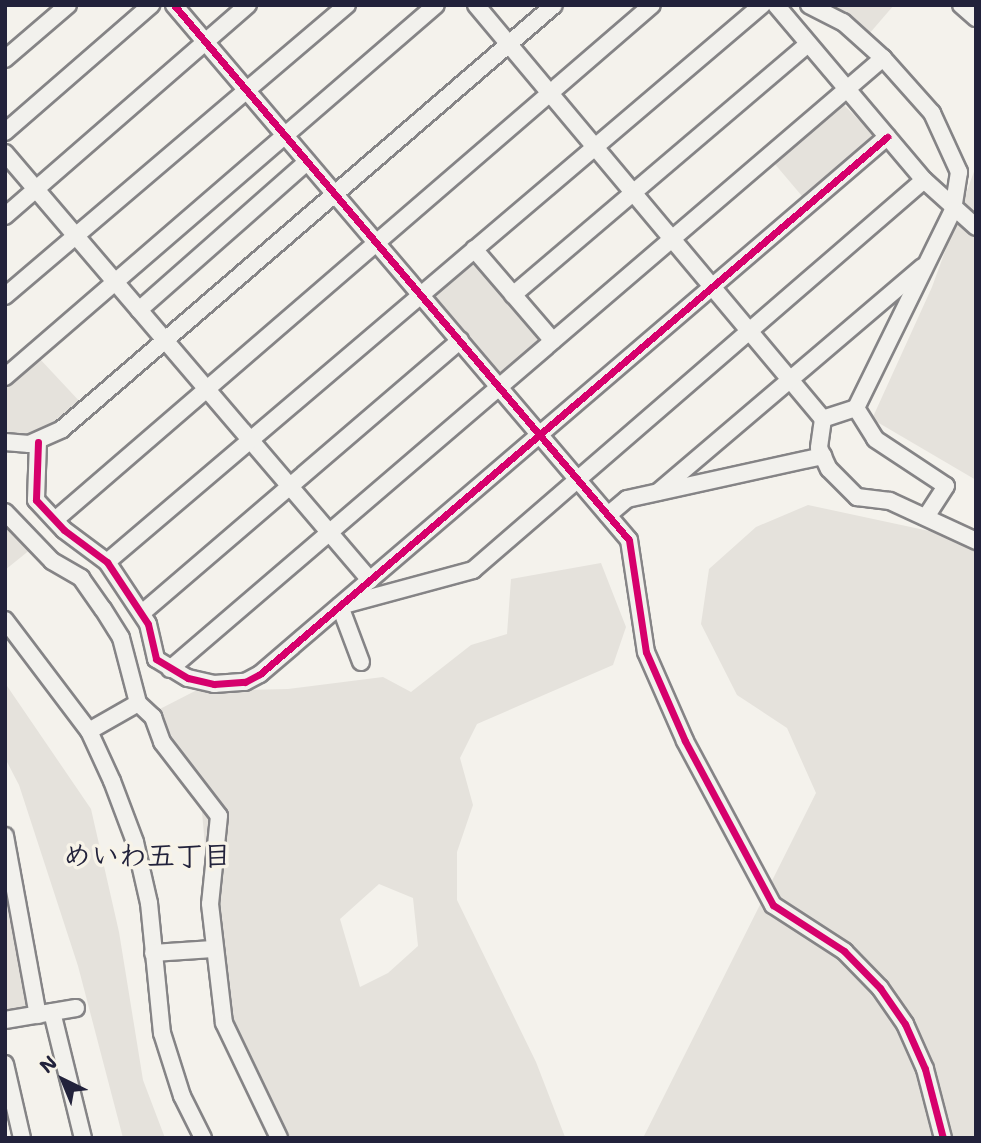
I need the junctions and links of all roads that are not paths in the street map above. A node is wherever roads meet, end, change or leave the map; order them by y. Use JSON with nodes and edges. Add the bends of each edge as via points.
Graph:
{"nodes":[{"id":1,"x":68,"y":5,"type":"edge"},
{"id":2,"x":151,"y":5,"type":"edge"},
{"id":3,"x":174,"y":5,"type":"edge"},
{"id":4,"x":248,"y":5,"type":"edge"},
{"id":5,"x":347,"y":5,"type":"edge"},
{"id":6,"x":436,"y":5,"type":"edge"},
{"id":7,"x":475,"y":5,"type":"edge"},
{"id":8,"x":554,"y":5,"type":"edge"},
{"id":9,"x":652,"y":5,"type":"edge"},
{"id":10,"x":762,"y":5,"type":"edge"},
{"id":11,"x":776,"y":5,"type":"edge"},
{"id":12,"x":809,"y":5,"type":"edge"},
{"id":13,"x":961,"y":5,"type":"edge"},
{"id":14,"x":976,"y":18,"type":"edge"},
{"id":15,"x":205,"y":42,"type":"junction"},
{"id":16,"x":508,"y":44,"type":"junction"},
{"id":17,"x":808,"y":44,"type":"junction"},
{"id":18,"x":883,"y":58,"type":"junction"},
{"id":19,"x":5,"y":60,"type":"edge"},
{"id":20,"x":848,"y":89,"type":"junction"},
{"id":21,"x":247,"y":90,"type":"junction"},
{"id":22,"x":550,"y":94,"type":"junction"},
{"id":23,"x":5,"y":132,"type":"edge"},
{"id":24,"x":285,"y":135,"type":"junction"},
{"id":25,"x":887,"y":137,"type":"junction"},
{"id":26,"x":594,"y":146,"type":"junction"},
{"id":27,"x":5,"y":153,"type":"edge"},
{"id":28,"x":307,"y":162,"type":"junction"},
{"id":29,"x":924,"y":180,"type":"junction"},
{"id":30,"x":36,"y":189,"type":"junction"},
{"id":31,"x":633,"y":192,"type":"junction"},
{"id":32,"x":335,"y":194,"type":"junction"},
{"id":33,"x":953,"y":210,"type":"junction"},
{"id":34,"x":5,"y":216,"type":"edge"},
{"id":35,"x":976,"y":227,"type":"edge"},
{"id":36,"x":76,"y":236,"type":"junction"},
{"id":37,"x":673,"y":239,"type":"junction"},
{"id":38,"x":376,"y":243,"type":"junction"},
{"id":39,"x":474,"y":249,"type":"junction"},
{"id":40,"x":928,"y":262,"type":"junction"},
{"id":41,"x":115,"y":282,"type":"junction"},
{"id":42,"x":712,"y":287,"type":"junction"},
{"id":43,"x":421,"y":295,"type":"junction"},
{"id":44,"x":513,"y":295,"type":"junction"},
{"id":45,"x":5,"y":296,"type":"edge"},
{"id":46,"x":139,"y":310,"type":"junction"},
{"id":47,"x":749,"y":331,"type":"junction"},
{"id":48,"x":165,"y":340,"type":"junction"},
{"id":49,"x":460,"y":340,"type":"junction"},
{"id":50,"x":553,"y":341,"type":"junction"},
{"id":51,"x":5,"y":377,"type":"edge"},
{"id":52,"x":789,"y":379,"type":"junction"},
{"id":53,"x":500,"y":387,"type":"junction"},
{"id":54,"x":206,"y":389,"type":"junction"},
{"id":55,"x":856,"y":408,"type":"junction"},
{"id":56,"x":823,"y":419,"type":"junction"},
{"id":57,"x":540,"y":434,"type":"junction"},
{"id":58,"x":250,"y":440,"type":"junction"},
{"id":59,"x":5,"y":442,"type":"edge"},
{"id":60,"x":38,"y":442,"type":"junction"},
{"id":61,"x":822,"y":456,"type":"junction"},
{"id":62,"x":578,"y":479,"type":"junction"},
{"id":63,"x":290,"y":486,"type":"junction"},
{"id":64,"x":658,"y":492,"type":"junction"},
{"id":65,"x":5,"y":512,"type":"edge"},
{"id":66,"x":608,"y":514,"type":"junction"},
{"id":67,"x":926,"y":517,"type":"junction"},
{"id":68,"x":55,"y":520,"type":"junction"},
{"id":69,"x":330,"y":532,"type":"junction"},
{"id":70,"x":976,"y":541,"type":"edge"},
{"id":71,"x":107,"y":562,"type":"junction"},
{"id":72,"x":370,"y":580,"type":"junction"},
{"id":73,"x":340,"y":606,"type":"junction"},
{"id":74,"x":142,"y":613,"type":"junction"},
{"id":75,"x":5,"y":620,"type":"edge"},
{"id":76,"x":361,"y":662,"type":"dead end"},
{"id":77,"x":170,"y":669,"type":"junction"},
{"id":78,"x":138,"y":703,"type":"junction"},
{"id":79,"x":89,"y":731,"type":"junction"},
{"id":80,"x":5,"y":836,"type":"edge"},
{"id":81,"x":213,"y":949,"type":"junction"},
{"id":82,"x":153,"y":953,"type":"junction"},
{"id":83,"x":76,"y":1008,"type":"dead end"},
{"id":84,"x":45,"y":1013,"type":"junction"},
{"id":85,"x":5,"y":1020,"type":"edge"},
{"id":86,"x":5,"y":1064,"type":"edge"},
{"id":87,"x":22,"y":1138,"type":"edge"},
{"id":88,"x":83,"y":1138,"type":"edge"},
{"id":89,"x":203,"y":1138,"type":"edge"},
{"id":90,"x":278,"y":1138,"type":"edge"},
{"id":91,"x":943,"y":1138,"type":"edge"}],
"edges":[{"from":1,"to":19,"type":"street"},
{"from":2,"to":23,"type":"street"},
{"from":3,"to":15,"type":"street"},
{"from":4,"to":15,"type":"street"},
{"from":5,"to":21,"type":"street"},
{"from":6,"to":24,"type":"street"},
{"from":7,"to":16,"type":"street"},
{"from":8,"to":16,"type":"street"},
{"from":9,"to":22,"type":"street"},
{"from":10,"to":26,"type":"street"},
{"from":11,"to":17,"type":"street"},
{"from":12,"to":18,"type":"street","via":[[843,22]]},
{"from":13,"to":14,"type":"street"},
{"from":15,"to":21,"type":"street"},
{"from":15,"to":30,"type":"street"},
{"from":16,"to":22,"type":"street"},
{"from":16,"to":32,"type":"street"},
{"from":17,"to":20,"type":"street"},
{"from":17,"to":31,"type":"street"},
{"from":18,"to":20,"type":"street"},
{"from":18,"to":33,"type":"street","via":[[932,113],[948,144],[959,172]]},
{"from":20,"to":25,"type":"street"},
{"from":20,"to":37,"type":"street"},
{"from":21,"to":24,"type":"street"},
{"from":21,"to":36,"type":"street"},
{"from":22,"to":26,"type":"street"},
{"from":22,"to":38,"type":"street"},
{"from":24,"to":28,"type":"street"},
{"from":24,"to":41,"type":"street"},
{"from":25,"to":29,"type":"street"},
{"from":25,"to":42,"type":"street"},
{"from":26,"to":31,"type":"street"},
{"from":26,"to":39,"type":"street"},
{"from":27,"to":30,"type":"street"},
{"from":28,"to":32,"type":"street"},
{"from":28,"to":46,"type":"street"},
{"from":29,"to":33,"type":"street"},
{"from":29,"to":47,"type":"street"},
{"from":30,"to":34,"type":"street"},
{"from":30,"to":36,"type":"street"},
{"from":31,"to":37,"type":"street"},
{"from":31,"to":44,"type":"street"},
{"from":32,"to":38,"type":"street"},
{"from":32,"to":48,"type":"street"},
{"from":33,"to":35,"type":"street"},
{"from":33,"to":40,"type":"street"},
{"from":36,"to":41,"type":"street"},
{"from":36,"to":45,"type":"street"},
{"from":37,"to":42,"type":"street"},
{"from":37,"to":50,"type":"street"},
{"from":38,"to":43,"type":"street"},
{"from":38,"to":54,"type":"street"},
{"from":39,"to":43,"type":"street"},
{"from":39,"to":44,"type":"street"},
{"from":40,"to":52,"type":"street"},
{"from":40,"to":55,"type":"street"},
{"from":41,"to":46,"type":"street"},
{"from":41,"to":51,"type":"street"},
{"from":42,"to":47,"type":"street"},
{"from":42,"to":57,"type":"street"},
{"from":43,"to":49,"type":"street"},
{"from":43,"to":58,"type":"street"},
{"from":44,"to":50,"type":"street"},
{"from":46,"to":48,"type":"street"},
{"from":47,"to":52,"type":"street"},
{"from":47,"to":62,"type":"street"},
{"from":48,"to":54,"type":"street"},
{"from":48,"to":60,"type":"street","via":[[62,429]]},
{"from":49,"to":53,"type":"street"},
{"from":49,"to":63,"type":"street"},
{"from":50,"to":53,"type":"street"},
{"from":52,"to":56,"type":"street"},
{"from":52,"to":64,"type":"street"},
{"from":53,"to":57,"type":"street"},
{"from":53,"to":69,"type":"street"},
{"from":54,"to":58,"type":"street"},
{"from":54,"to":68,"type":"street"},
{"from":55,"to":56,"type":"street"},
{"from":55,"to":67,"type":"street","via":[[875,439],[946,486]]},
{"from":56,"to":61,"type":"street","via":[[818,448]]},
{"from":57,"to":62,"type":"street"},
{"from":57,"to":72,"type":"street"},
{"from":58,"to":63,"type":"street"},
{"from":58,"to":71,"type":"street"},
{"from":59,"to":60,"type":"street"},
{"from":60,"to":68,"type":"street","via":[[36,500]]},
{"from":61,"to":64,"type":"street"},
{"from":61,"to":67,"type":"street","via":[[857,497],[890,501]]},
{"from":62,"to":66,"type":"street"},
{"from":62,"to":73,"type":"street","via":[[473,570]]},
{"from":63,"to":69,"type":"street"},
{"from":63,"to":74,"type":"street"},
{"from":64,"to":66,"type":"street","via":[[627,499]]},
{"from":65,"to":78,"type":"street","via":[[52,561],[80,578],[103,609],[121,638]]},
{"from":66,"to":91,"type":"street","via":[[629,540],[646,652],[685,741],[772,905],[844,951],[880,988],[905,1024],[925,1069]]},
{"from":67,"to":70,"type":"street"},
{"from":68,"to":71,"type":"street"},
{"from":69,"to":72,"type":"street"},
{"from":69,"to":77,"type":"street"},
{"from":71,"to":74,"type":"street"},
{"from":72,"to":73,"type":"street"},
{"from":73,"to":76,"type":"street"},
{"from":73,"to":77,"type":"street","via":[[245,682],[214,684]]},
{"from":74,"to":77,"type":"street","via":[[156,659]]},
{"from":75,"to":79,"type":"street"},
{"from":78,"to":79,"type":"street"},
{"from":78,"to":81,"type":"street","via":[[153,716],[162,742],[219,816],[210,904]]},
{"from":79,"to":82,"type":"street","via":[[135,842],[149,904]]},
{"from":80,"to":84,"type":"street"},
{"from":81,"to":82,"type":"street"},
{"from":81,"to":90,"type":"street","via":[[224,1023]]},
{"from":82,"to":89,"type":"street","via":[[162,1033],[182,1097]]},
{"from":83,"to":84,"type":"street"},
{"from":84,"to":85,"type":"street"},
{"from":84,"to":88,"type":"street"},
{"from":86,"to":87,"type":"street"}]}
